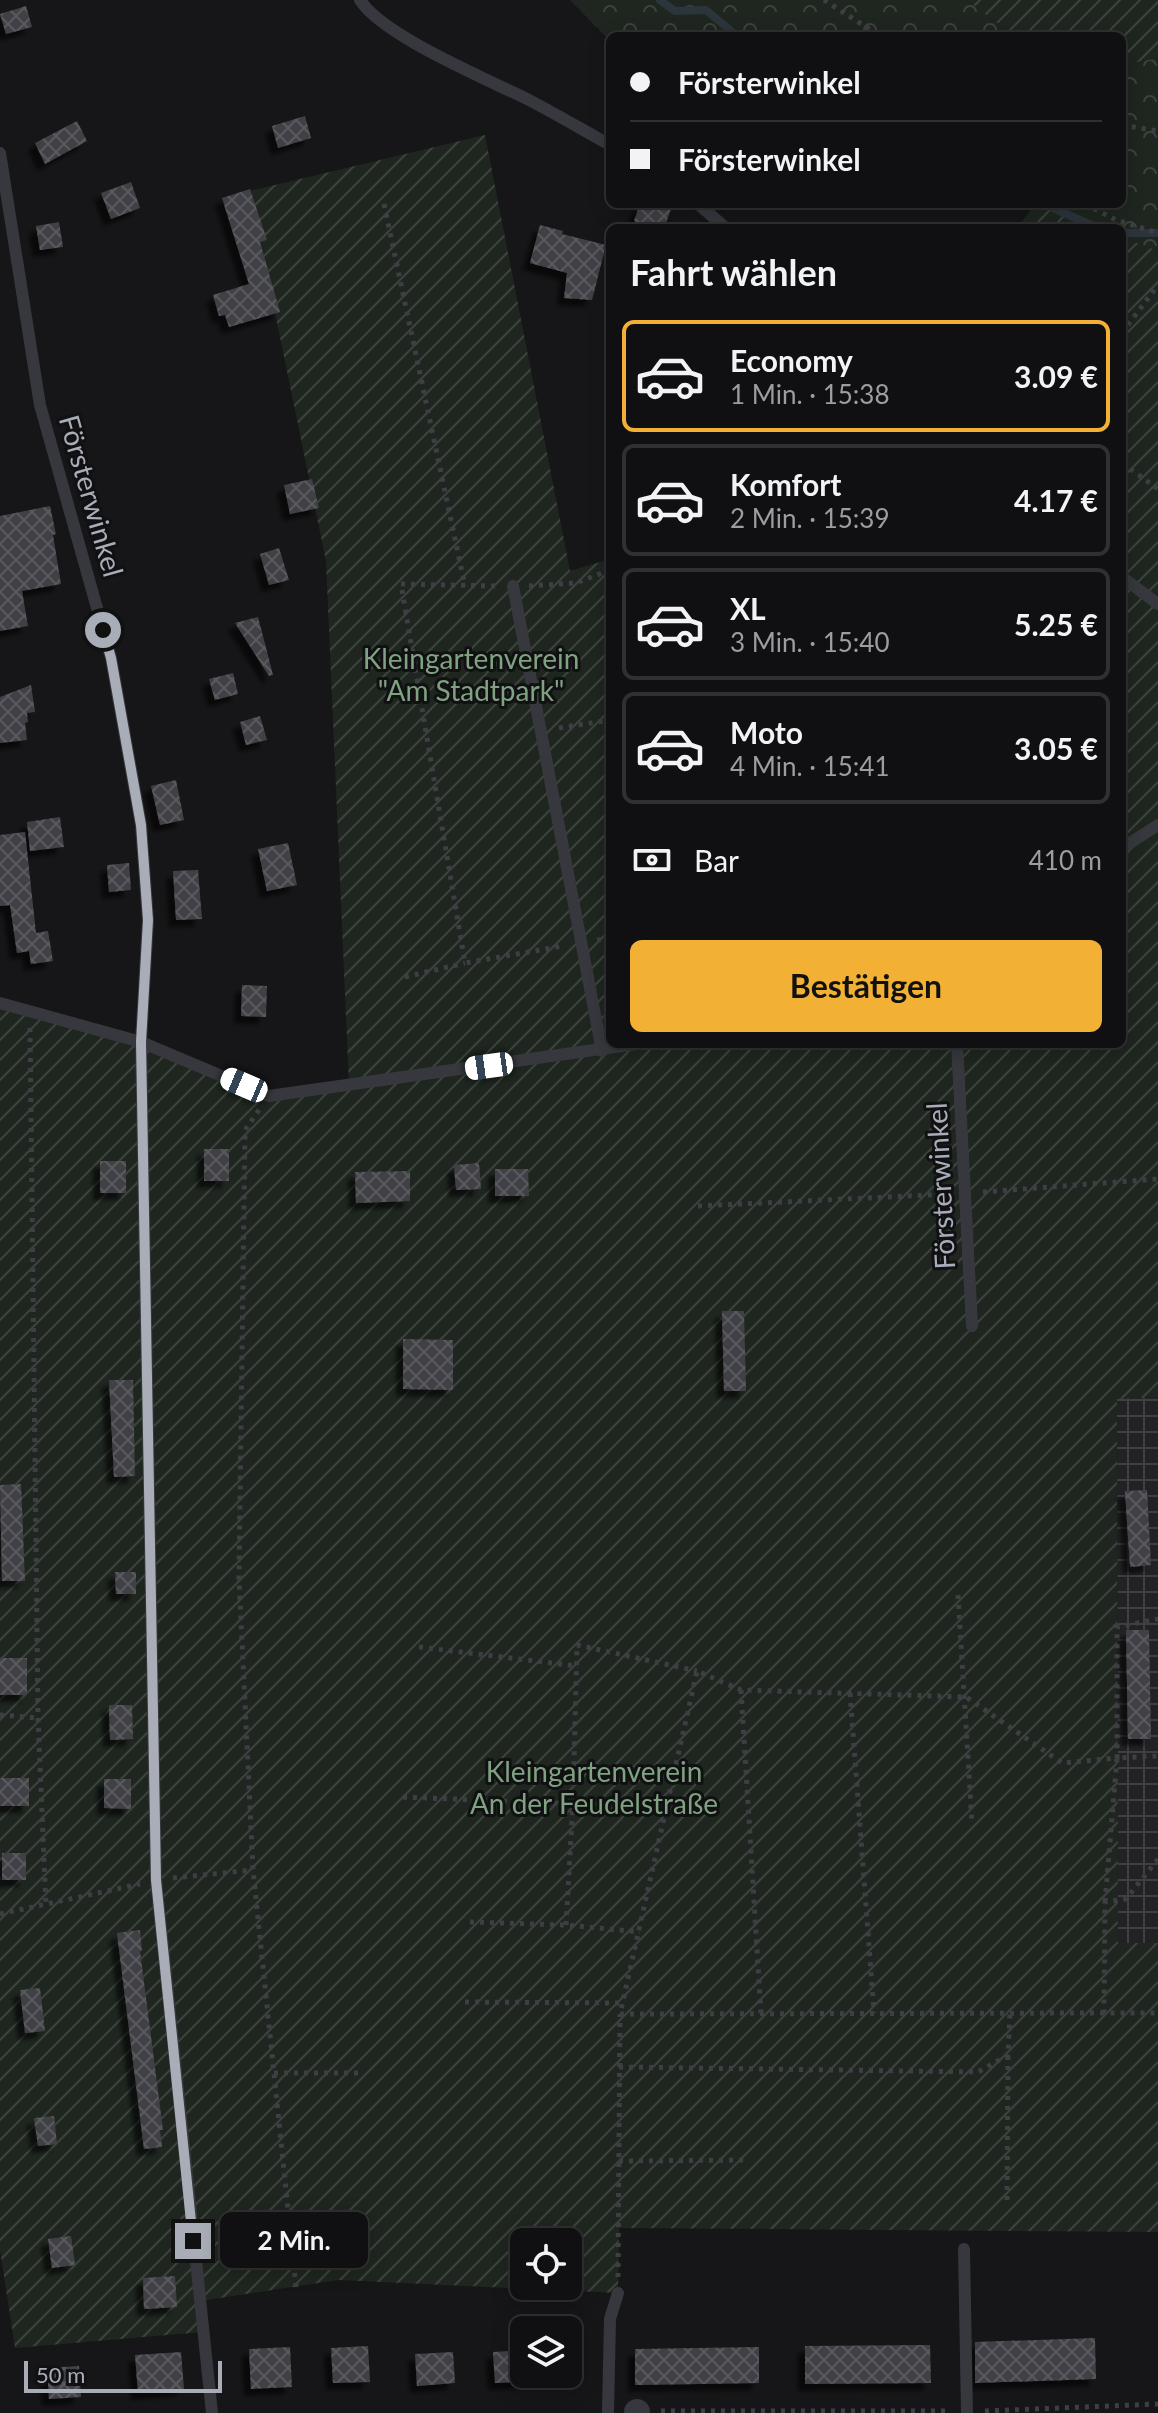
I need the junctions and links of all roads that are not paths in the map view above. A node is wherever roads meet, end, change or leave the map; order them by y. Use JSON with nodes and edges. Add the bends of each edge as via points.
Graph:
{"nodes":[{"id":1,"x":360,"y":0,"type":"edge"},
{"id":2,"x":606,"y":143,"type":"edge"},
{"id":3,"x":0,"y":153,"type":"edge"},
{"id":4,"x":703,"y":208,"type":"edge"},
{"id":5,"x":721,"y":224,"type":"edge"},
{"id":6,"x":1126,"y":580,"type":"edge"},
{"id":7,"x":513,"y":586,"type":"road end"},
{"id":8,"x":1158,"y":604,"type":"edge"},
{"id":9,"x":1158,"y":825,"type":"edge"},
{"id":10,"x":1126,"y":845,"type":"edge"},
{"id":11,"x":0,"y":1003,"type":"edge"},
{"id":12,"x":141,"y":1042,"type":"junction"},
{"id":13,"x":617,"y":1048,"type":"edge"},
{"id":14,"x":957,"y":1048,"type":"edge"},
{"id":15,"x":602,"y":1051,"type":"junction"},
{"id":16,"x":972,"y":1326,"type":"dead end"},
{"id":17,"x":964,"y":2249,"type":"dead end"},
{"id":18,"x":618,"y":2293,"type":"road end"},
{"id":19,"x":967,"y":2412,"type":"edge"},
{"id":20,"x":212,"y":2413,"type":"edge"},
{"id":21,"x":608,"y":2413,"type":"edge"}],
"edges":[{"from":1,"to":2,"type":"lane","via":[[395,32]]},
{"from":3,"to":12,"type":"lane","name":"Försterwinkel","via":[[40,405],[111,658],[141,825],[148,920]]},
{"from":4,"to":5,"type":"lane"},
{"from":6,"to":8,"type":"lane"},
{"from":7,"to":15,"type":"lane"},
{"from":9,"to":10,"type":"lane"},
{"from":11,"to":12,"type":"lane"},
{"from":12,"to":15,"type":"lane","via":[[269,1096]]},
{"from":12,"to":20,"type":"lane","name":"Försterwinkel","via":[[156,1880]]},
{"from":13,"to":15,"type":"lane"},
{"from":14,"to":16,"type":"lane","name":"Försterwinkel"},
{"from":17,"to":19,"type":"lane"},
{"from":18,"to":21,"type":"lane","via":[[610,2319]]}]}
